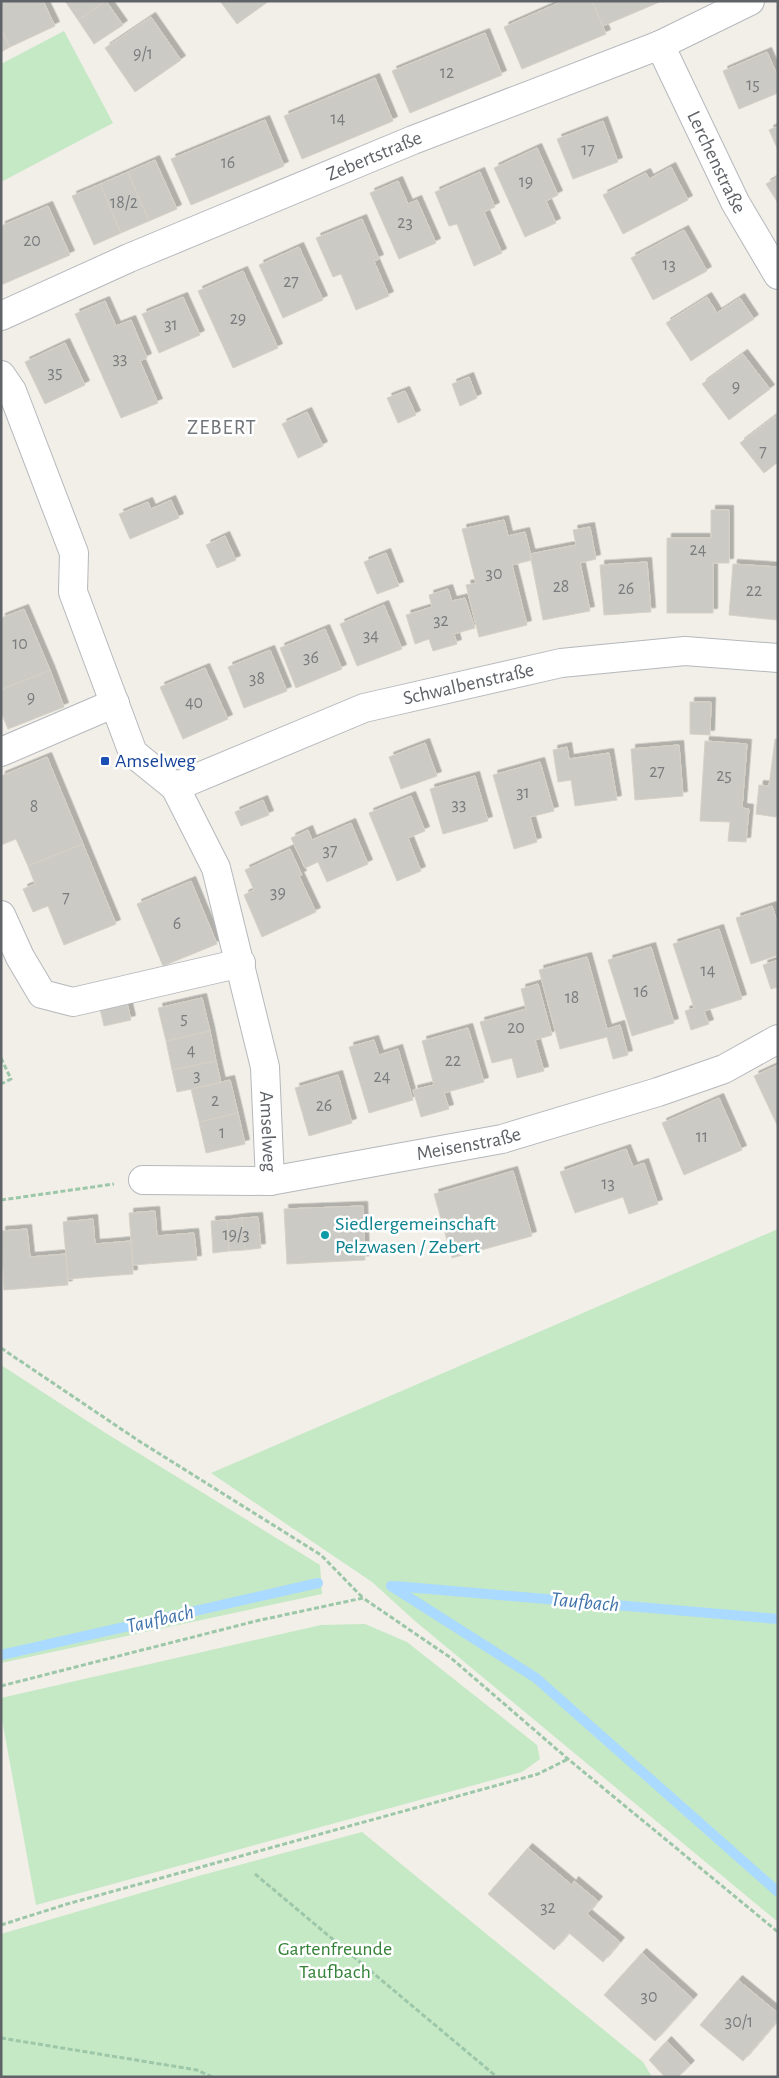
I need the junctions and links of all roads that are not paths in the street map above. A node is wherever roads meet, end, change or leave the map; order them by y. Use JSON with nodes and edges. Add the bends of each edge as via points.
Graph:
{"nodes":[{"id":1,"x":750,"y":1,"type":"edge"},
{"id":2,"x":660,"y":45,"type":"junction"},
{"id":3,"x":778,"y":275,"type":"edge"},
{"id":4,"x":1,"y":316,"type":"edge"},
{"id":5,"x":1,"y":375,"type":"edge"},
{"id":6,"x":778,"y":658,"type":"edge"},
{"id":7,"x":115,"y":703,"type":"junction"},
{"id":8,"x":1,"y":752,"type":"edge"},
{"id":9,"x":175,"y":787,"type":"junction"},
{"id":10,"x":1,"y":915,"type":"edge"},
{"id":11,"x":241,"y":963,"type":"junction"},
{"id":12,"x":778,"y":1039,"type":"edge"},
{"id":13,"x":142,"y":1180,"type":"road end"},
{"id":14,"x":270,"y":1181,"type":"junction"}],
"edges":[{"from":1,"to":2,"type":"street","name":"Zebertstraße"},
{"from":2,"to":3,"type":"street","name":"Lerchenstraße","via":[[735,202]]},
{"from":2,"to":4,"type":"street","name":"Zebertstraße","via":[[412,140],[129,258]]},
{"from":5,"to":7,"type":"street","name":"Amselweg","via":[[12,391],[74,553],[74,592]]},
{"from":6,"to":9,"type":"street","name":"Schwalbenstraße","via":[[685,651],[561,664],[364,708]]},
{"from":7,"to":8,"type":"street"},
{"from":7,"to":9,"type":"street","name":"Amselweg","via":[[134,753]]},
{"from":9,"to":11,"type":"street","name":"Amselweg","via":[[216,868]]},
{"from":10,"to":11,"type":"street","via":[[42,994],[73,1002]]},
{"from":11,"to":14,"type":"street","name":"Amselweg","via":[[265,1067]]},
{"from":12,"to":14,"type":"street","name":"Meisenstraße","via":[[724,1069],[502,1139]]},
{"from":13,"to":14,"type":"street","name":"Meisenstraße"}]}
